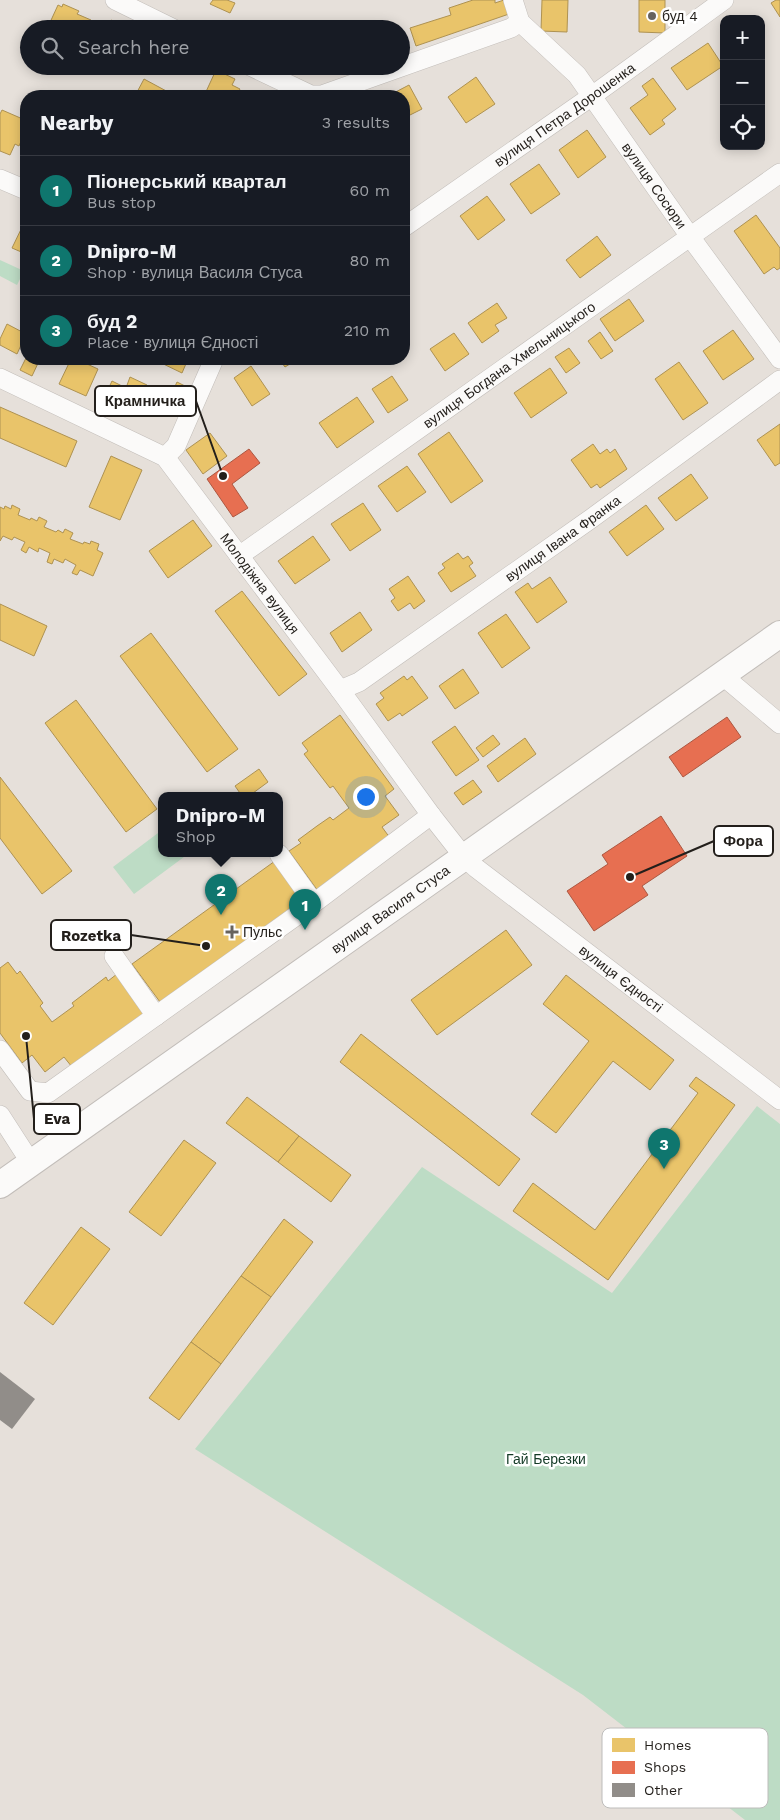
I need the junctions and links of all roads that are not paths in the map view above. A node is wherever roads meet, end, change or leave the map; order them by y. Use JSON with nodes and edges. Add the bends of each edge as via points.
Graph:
{"nodes":[{"id":1,"x":115,"y":0,"type":"edge"},
{"id":2,"x":513,"y":0,"type":"edge"},
{"id":3,"x":724,"y":0,"type":"edge"},
{"id":4,"x":156,"y":20,"type":"edge"},
{"id":5,"x":520,"y":22,"type":"junction"},
{"id":6,"x":410,"y":63,"type":"edge"},
{"id":7,"x":269,"y":75,"type":"edge"},
{"id":8,"x":376,"y":75,"type":"edge"},
{"id":9,"x":300,"y":90,"type":"edge"},
{"id":10,"x":333,"y":90,"type":"edge"},
{"id":11,"x":592,"y":96,"type":"junction"},
{"id":12,"x":780,"y":173,"type":"edge"},
{"id":13,"x":0,"y":179,"type":"edge"},
{"id":14,"x":20,"y":187,"type":"edge"},
{"id":15,"x":410,"y":223,"type":"edge"},
{"id":16,"x":691,"y":238,"type":"junction"},
{"id":17,"x":780,"y":359,"type":"edge"},
{"id":18,"x":211,"y":365,"type":"edge"},
{"id":19,"x":0,"y":378,"type":"edge"},
{"id":20,"x":780,"y":380,"type":"edge"},
{"id":21,"x":165,"y":458,"type":"junction"},
{"id":22,"x":240,"y":556,"type":"junction"},
{"id":23,"x":780,"y":634,"type":"edge"},
{"id":24,"x":722,"y":675,"type":"junction"},
{"id":25,"x":340,"y":690,"type":"junction"},
{"id":26,"x":780,"y":724,"type":"edge"},
{"id":27,"x":431,"y":815,"type":"junction"},
{"id":28,"x":281,"y":857,"type":"edge"},
{"id":29,"x":464,"y":857,"type":"junction"},
{"id":30,"x":314,"y":903,"type":"junction"},
{"id":31,"x":114,"y":956,"type":"dead end"},
{"id":32,"x":156,"y":1016,"type":"junction"},
{"id":33,"x":0,"y":1050,"type":"edge"},
{"id":34,"x":780,"y":1100,"type":"edge"},
{"id":35,"x":0,"y":1115,"type":"edge"},
{"id":36,"x":31,"y":1163,"type":"junction"},
{"id":37,"x":0,"y":1185,"type":"edge"}],
"edges":[{"from":1,"to":4,"type":"street"},
{"from":2,"to":5,"type":"street"},
{"from":3,"to":11,"type":"street","name":"вулиця Петра Дорошенка"},
{"from":5,"to":6,"type":"street"},
{"from":5,"to":11,"type":"street","name":"вулиця Сосюри","via":[[577,75]]},
{"from":7,"to":9,"type":"street"},
{"from":8,"to":10,"type":"street"},
{"from":11,"to":15,"type":"street","name":"вулиця Петра Дорошенка"},
{"from":11,"to":16,"type":"street","name":"вулиця Сосюри"},
{"from":12,"to":16,"type":"street","name":"вулиця Богдана Хмельницького"},
{"from":13,"to":14,"type":"street"},
{"from":16,"to":17,"type":"street","name":"вулиця Сосюри"},
{"from":16,"to":22,"type":"street","name":"вулиця Богдана Хмельницького"},
{"from":18,"to":21,"type":"street","via":[[176,446]]},
{"from":19,"to":21,"type":"street","name":"Молодіжна вулиця"},
{"from":20,"to":25,"type":"street","name":"вулиця Івана Франка","via":[[592,518],[359,682]]},
{"from":21,"to":22,"type":"street","name":"Молодіжна вулиця"},
{"from":22,"to":25,"type":"street","name":"Молодіжна вулиця"},
{"from":23,"to":24,"type":"main road","name":"вулиця Василя Стуса"},
{"from":24,"to":26,"type":"street"},
{"from":24,"to":29,"type":"main road","name":"вулиця Василя Стуса"},
{"from":25,"to":27,"type":"street","name":"Молодіжна вулиця"},
{"from":27,"to":29,"type":"street","name":"Молодіжна вулиця"},
{"from":27,"to":30,"type":"street"},
{"from":28,"to":30,"type":"street"},
{"from":29,"to":34,"type":"street","name":"вулиця Єдності"},
{"from":29,"to":36,"type":"main road","name":"вулиця Василя Стуса"},
{"from":30,"to":32,"type":"street"},
{"from":31,"to":32,"type":"street"},
{"from":32,"to":33,"type":"street","via":[[48,1093],[30,1092]]},
{"from":35,"to":36,"type":"street"},
{"from":36,"to":37,"type":"main road","name":"вулиця Василя Стуса"}]}
